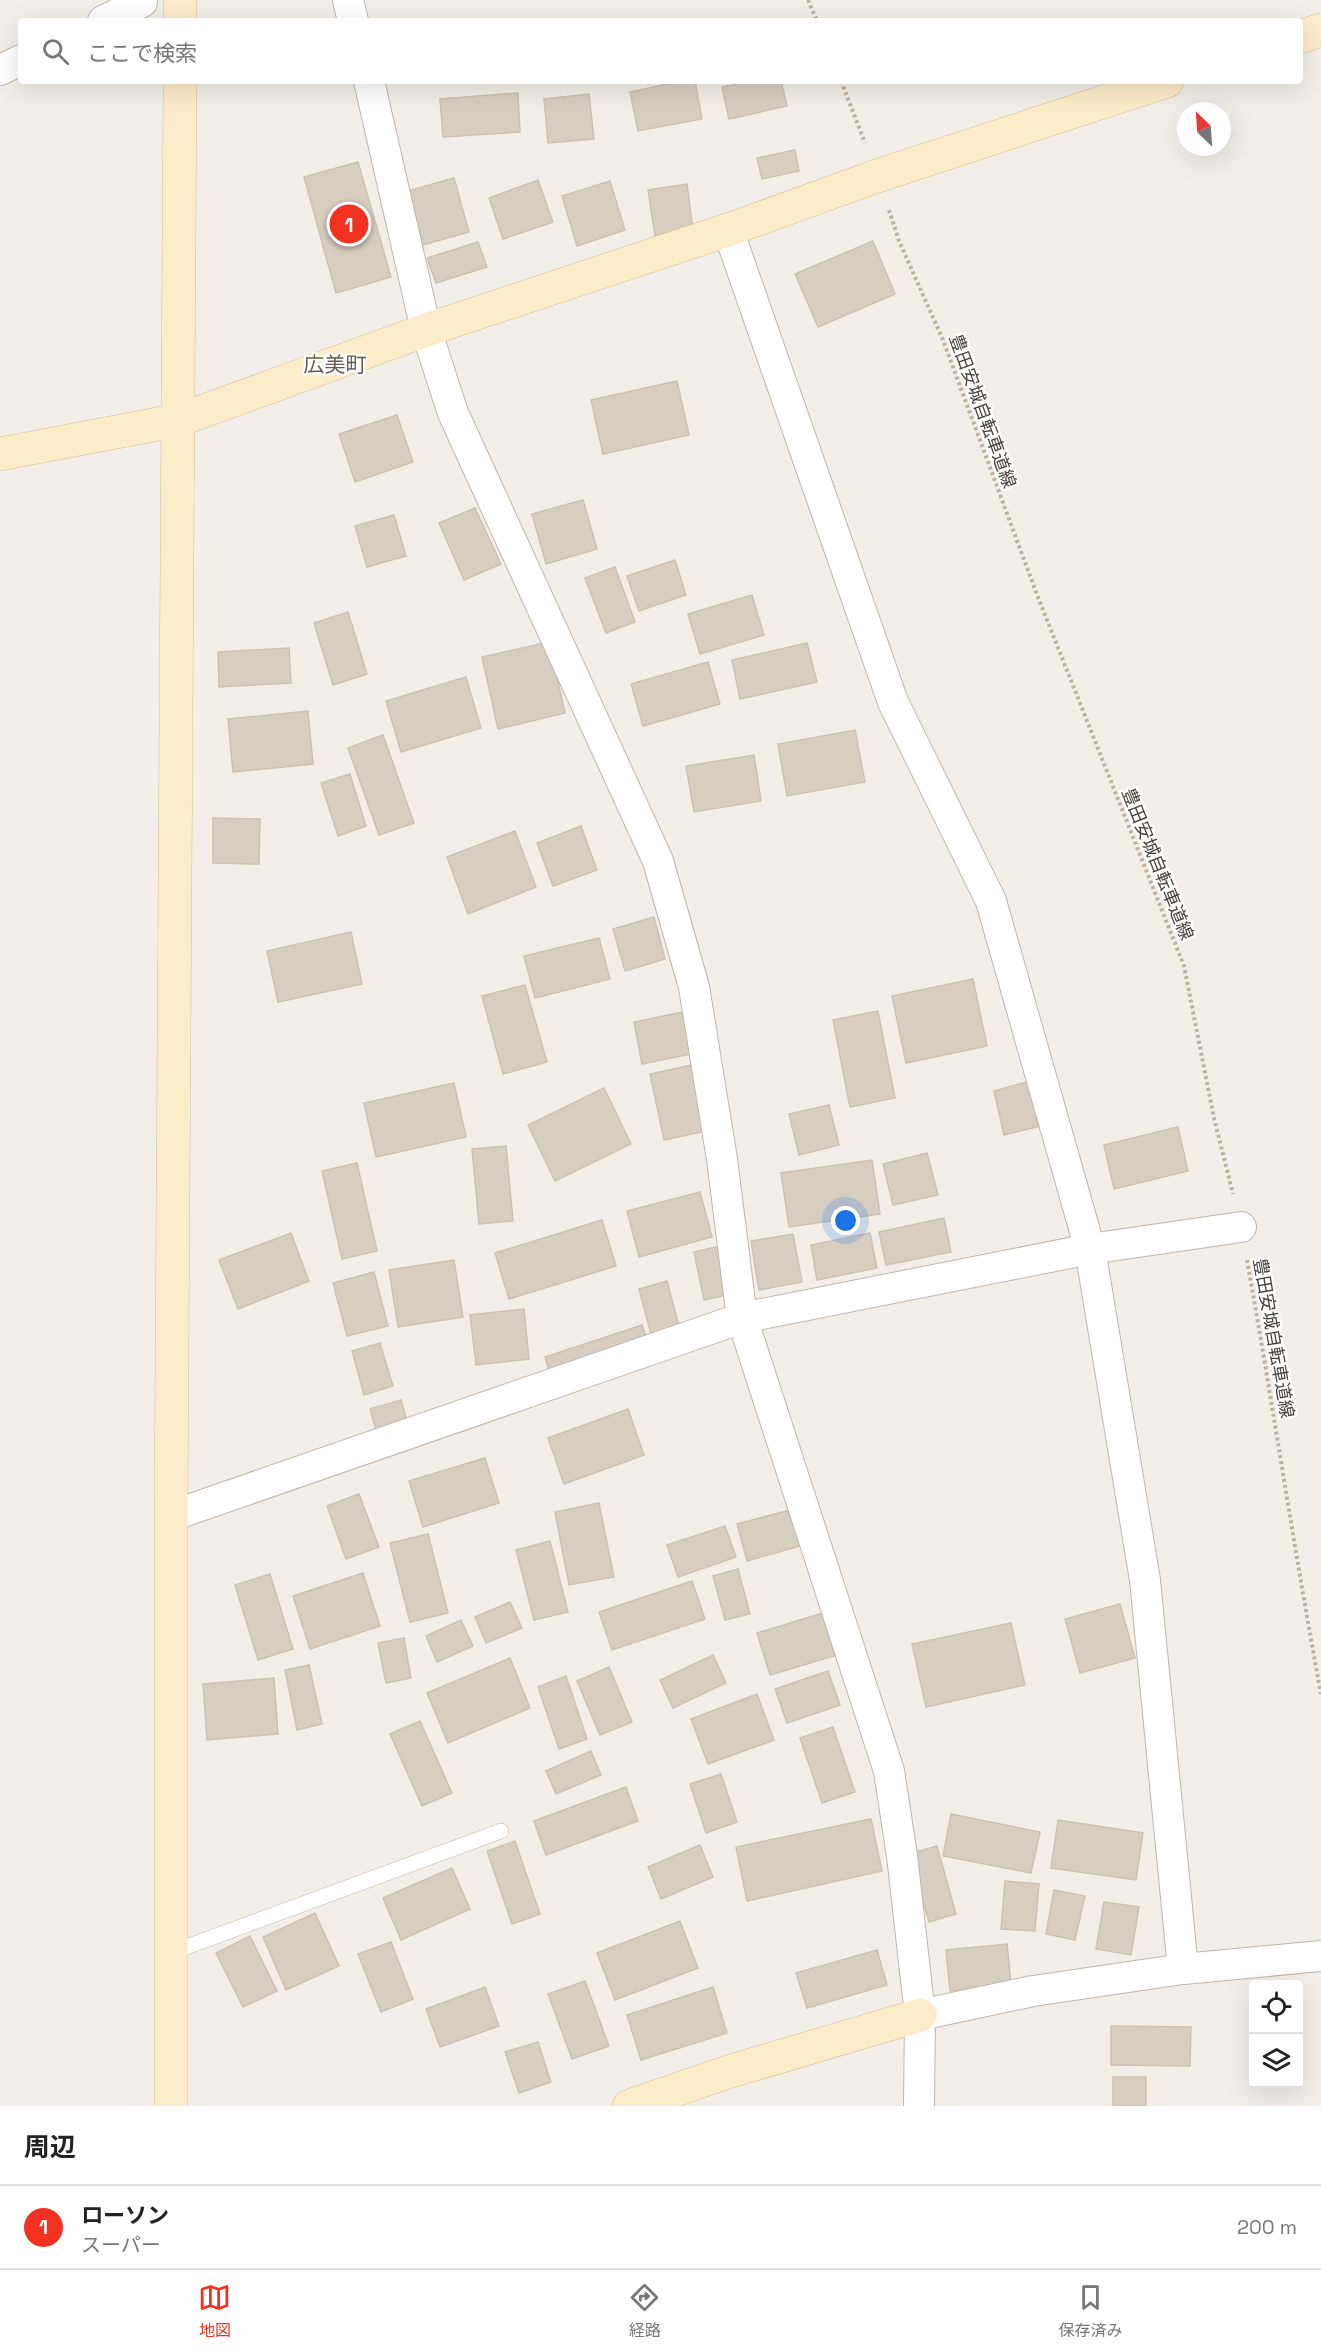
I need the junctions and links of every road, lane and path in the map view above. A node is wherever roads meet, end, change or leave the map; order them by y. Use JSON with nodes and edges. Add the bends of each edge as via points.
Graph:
{"nodes":[{"id":1,"x":348,"y":0,"type":"edge"},
{"id":2,"x":808,"y":0,"type":"edge"},
{"id":3,"x":142,"y":1,"type":"edge"},
{"id":4,"x":180,"y":9,"type":"edge"},
{"id":5,"x":109,"y":18,"type":"edge"},
{"id":6,"x":352,"y":18,"type":"edge"},
{"id":7,"x":816,"y":18,"type":"edge"},
{"id":8,"x":1321,"y":30,"type":"edge"},
{"id":9,"x":1303,"y":36,"type":"edge"},
{"id":10,"x":18,"y":61,"type":"edge"},
{"id":11,"x":0,"y":70,"type":"edge"},
{"id":12,"x":180,"y":84,"type":"edge"},
{"id":13,"x":370,"y":84,"type":"edge"},
{"id":14,"x":842,"y":84,"type":"edge"},
{"id":15,"x":1158,"y":84,"type":"edge"},
{"id":16,"x":877,"y":176,"type":"junction"},
{"id":17,"x":728,"y":230,"type":"junction"},
{"id":18,"x":426,"y":330,"type":"junction"},
{"id":19,"x":179,"y":420,"type":"junction"},
{"id":20,"x":0,"y":454,"type":"edge"},
{"id":21,"x":1241,"y":1227,"type":"junction"},
{"id":22,"x":1090,"y":1250,"type":"junction"},
{"id":23,"x":742,"y":1318,"type":"junction"},
{"id":24,"x":171,"y":1516,"type":"junction"},
{"id":25,"x":1321,"y":1694,"type":"edge"},
{"id":26,"x":501,"y":1831,"type":"dead end"},
{"id":27,"x":170,"y":1953,"type":"junction"},
{"id":28,"x":1321,"y":1956,"type":"edge"},
{"id":29,"x":1183,"y":1969,"type":"junction"},
{"id":30,"x":920,"y":2014,"type":"junction"},
{"id":31,"x":171,"y":2106,"type":"edge"},
{"id":32,"x":629,"y":2106,"type":"edge"},
{"id":33,"x":919,"y":2106,"type":"edge"}],
"edges":[{"from":1,"to":6,"type":"street"},
{"from":2,"to":7,"type":"path"},
{"from":3,"to":4,"type":"street"},
{"from":3,"to":5,"type":"street"},
{"from":8,"to":9,"type":"street"},
{"from":10,"to":11,"type":"street"},
{"from":12,"to":19,"type":"street"},
{"from":13,"to":18,"type":"street"},
{"from":14,"to":16,"type":"path","name":"豊田安城自転車道線"},
{"from":15,"to":16,"type":"street"},
{"from":16,"to":17,"type":"street"},
{"from":16,"to":21,"type":"path","name":"豊田安城自転車道線","via":[[1184,966],[1214,1118]]},
{"from":17,"to":18,"type":"street"},
{"from":17,"to":22,"type":"street","via":[[893,702],[991,901]]},
{"from":18,"to":19,"type":"street"},
{"from":18,"to":23,"type":"street","via":[[453,413],[658,861],[694,987],[722,1159]]},
{"from":19,"to":20,"type":"street"},
{"from":19,"to":24,"type":"street"},
{"from":21,"to":22,"type":"street"},
{"from":21,"to":25,"type":"path","name":"豊田安城自転車道線"},
{"from":22,"to":23,"type":"street"},
{"from":22,"to":29,"type":"street","via":[[1145,1580]]},
{"from":23,"to":24,"type":"street"},
{"from":23,"to":30,"type":"street","via":[[889,1771]]},
{"from":24,"to":27,"type":"street"},
{"from":26,"to":27,"type":"lane"},
{"from":27,"to":31,"type":"street"},
{"from":28,"to":29,"type":"street"},
{"from":29,"to":30,"type":"street","via":[[1033,1991]]},
{"from":30,"to":32,"type":"street"},
{"from":30,"to":33,"type":"street"}]}
